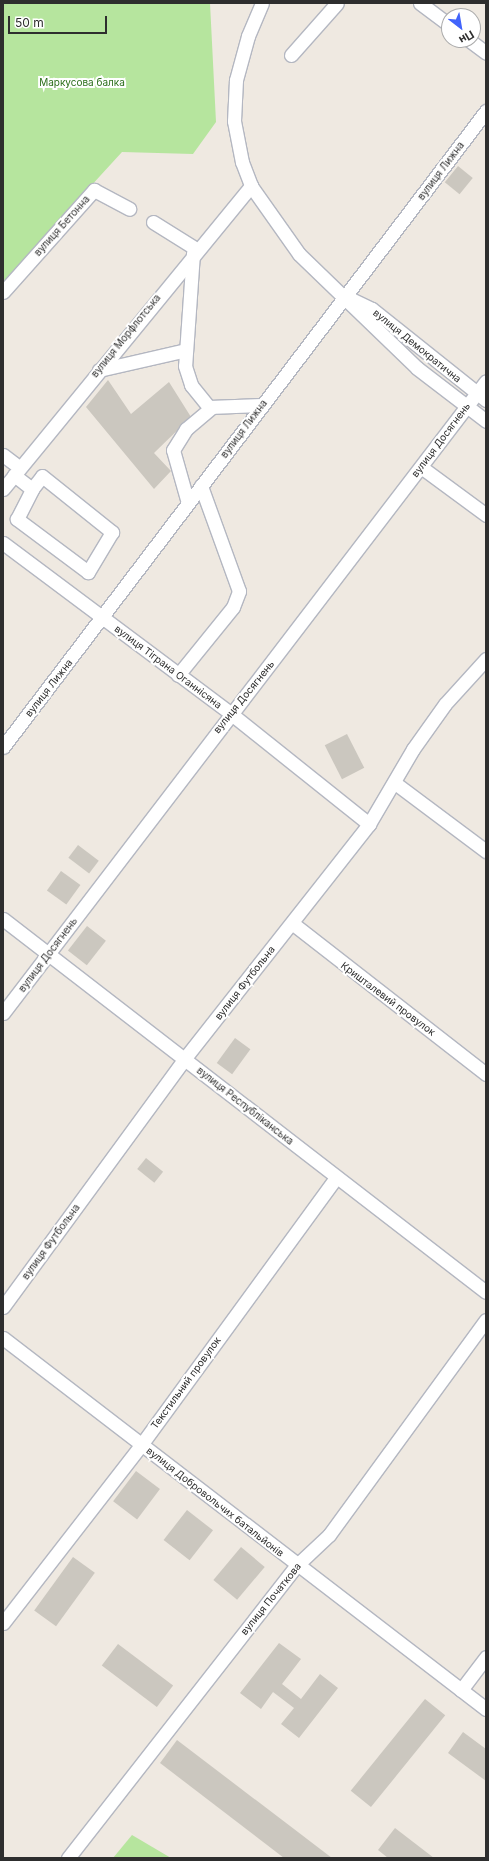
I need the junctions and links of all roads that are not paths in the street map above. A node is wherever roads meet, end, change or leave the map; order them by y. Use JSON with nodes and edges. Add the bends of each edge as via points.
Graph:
{"nodes":[{"id":1,"x":262,"y":3,"type":"edge"},
{"id":2,"x":337,"y":3,"type":"edge"},
{"id":3,"x":420,"y":3,"type":"edge"},
{"id":4,"x":441,"y":19,"type":"edge"},
{"id":5,"x":291,"y":54,"type":"dead end"},
{"id":6,"x":486,"y":111,"type":"edge"},
{"id":7,"x":251,"y":186,"type":"junction"},
{"id":8,"x":129,"y":209,"type":"dead end"},
{"id":9,"x":153,"y":222,"type":"dead end"},
{"id":10,"x":195,"y":251,"type":"junction"},
{"id":11,"x":3,"y":292,"type":"edge"},
{"id":12,"x":346,"y":297,"type":"junction"},
{"id":13,"x":186,"y":350,"type":"junction"},
{"id":14,"x":99,"y":370,"type":"junction"},
{"id":15,"x":486,"y":381,"type":"edge"},
{"id":16,"x":481,"y":397,"type":"edge"},
{"id":17,"x":261,"y":405,"type":"junction"},
{"id":18,"x":466,"y":406,"type":"junction"},
{"id":19,"x":212,"y":407,"type":"junction"},
{"id":20,"x":486,"y":421,"type":"edge"},
{"id":21,"x":3,"y":454,"type":"edge"},
{"id":22,"x":421,"y":467,"type":"junction"},
{"id":23,"x":17,"y":472,"type":"junction"},
{"id":24,"x":201,"y":486,"type":"junction"},
{"id":25,"x":3,"y":489,"type":"edge"},
{"id":26,"x":32,"y":489,"type":"junction"},
{"id":27,"x":188,"y":503,"type":"junction"},
{"id":28,"x":486,"y":515,"type":"edge"},
{"id":29,"x":3,"y":543,"type":"edge"},
{"id":30,"x":103,"y":618,"type":"junction"},
{"id":31,"x":486,"y":659,"type":"edge"},
{"id":32,"x":178,"y":675,"type":"junction"},
{"id":33,"x":230,"y":713,"type":"junction"},
{"id":34,"x":3,"y":747,"type":"edge"},
{"id":35,"x":395,"y":783,"type":"junction"},
{"id":36,"x":369,"y":824,"type":"junction"},
{"id":37,"x":486,"y":850,"type":"edge"},
{"id":38,"x":3,"y":919,"type":"edge"},
{"id":39,"x":292,"y":923,"type":"junction"},
{"id":40,"x":49,"y":955,"type":"junction"},
{"id":41,"x":3,"y":1013,"type":"edge"},
{"id":42,"x":185,"y":1058,"type":"junction"},
{"id":43,"x":486,"y":1074,"type":"edge"},
{"id":44,"x":336,"y":1178,"type":"junction"},
{"id":45,"x":486,"y":1292,"type":"edge"},
{"id":46,"x":3,"y":1307,"type":"edge"},
{"id":47,"x":486,"y":1320,"type":"edge"},
{"id":48,"x":3,"y":1338,"type":"edge"},
{"id":49,"x":141,"y":1445,"type":"junction"},
{"id":50,"x":297,"y":1565,"type":"junction"},
{"id":51,"x":3,"y":1623,"type":"edge"},
{"id":52,"x":486,"y":1657,"type":"edge"},
{"id":53,"x":461,"y":1690,"type":"junction"},
{"id":54,"x":486,"y":1709,"type":"edge"},
{"id":55,"x":68,"y":1858,"type":"edge"}],
"edges":[{"from":1,"to":7,"type":"street","name":"вулиця Демократична","via":[[248,36],[236,80],[234,121],[242,162]]},
{"from":2,"to":5,"type":"street"},
{"from":3,"to":4,"type":"street"},
{"from":6,"to":12,"type":"street","name":"вулиця Лижна"},
{"from":7,"to":10,"type":"street","name":"вулиця Морфлотська"},
{"from":7,"to":12,"type":"street","name":"вулиця Демократична","via":[[300,254]]},
{"from":8,"to":11,"type":"street","name":"вулиця Бетонна","via":[[94,190]]},
{"from":9,"to":10,"type":"street"},
{"from":10,"to":13,"type":"street"},
{"from":10,"to":14,"type":"street","name":"вулиця Морфлотська"},
{"from":12,"to":16,"type":"street","name":"вулиця Демократична","via":[[372,309]]},
{"from":12,"to":17,"type":"street","name":"вулиця Лижна"},
{"from":12,"to":18,"type":"street","name":"вулиця Демократична","via":[[417,368]]},
{"from":13,"to":14,"type":"street"},
{"from":13,"to":19,"type":"street","via":[[185,366],[191,385]]},
{"from":14,"to":23,"type":"street","name":"вулиця Морфлотська"},
{"from":15,"to":16,"type":"street","name":"вулиця Досягнень"},
{"from":16,"to":18,"type":"street","name":"вулиця Досягнень"},
{"from":17,"to":19,"type":"street"},
{"from":17,"to":24,"type":"street","name":"вулиця Лижна"},
{"from":18,"to":20,"type":"street","name":"вулиця Демократична"},
{"from":18,"to":22,"type":"street","name":"вулиця Досягнень"},
{"from":19,"to":27,"type":"street","via":[[186,429],[173,450]]},
{"from":21,"to":23,"type":"street"},
{"from":22,"to":28,"type":"street"},
{"from":22,"to":33,"type":"street","name":"вулиця Досягнень","via":[[308,618]]},
{"from":23,"to":25,"type":"street","name":"вулиця Морфлотська"},
{"from":23,"to":26,"type":"street"},
{"from":24,"to":27,"type":"street","name":"вулиця Лижна"},
{"from":24,"to":32,"type":"street","via":[[239,591],[233,607]]},
{"from":26,"to":26,"type":"street","via":[[42,476],[112,532],[88,572],[17,520]]},
{"from":27,"to":30,"type":"street","name":"вулиця Лижна"},
{"from":29,"to":30,"type":"street","name":"вулиця Тіграна Оганнісяна"},
{"from":30,"to":32,"type":"street","name":"вулиця Тіграна Оганнісяна"},
{"from":30,"to":34,"type":"street","name":"вулиця Лижна"},
{"from":31,"to":35,"type":"street","name":"вулиця Футбольна","via":[[445,704],[413,749]]},
{"from":32,"to":33,"type":"street","name":"вулиця Тіграна Оганнісяна"},
{"from":33,"to":36,"type":"street","name":"вулиця Тіграна Оганнісяна"},
{"from":33,"to":40,"type":"street","name":"вулиця Досягнень"},
{"from":35,"to":36,"type":"street","name":"вулиця Футбольна"},
{"from":35,"to":37,"type":"street"},
{"from":36,"to":39,"type":"street","name":"вулиця Футбольна"},
{"from":38,"to":40,"type":"street","name":"вулиця Республіканська"},
{"from":39,"to":42,"type":"street","name":"вулиця Футбольна"},
{"from":39,"to":43,"type":"street","name":"Кришталевий провулок"},
{"from":40,"to":41,"type":"street","name":"вулиця Досягнень"},
{"from":40,"to":42,"type":"street","name":"вулиця Республіканська"},
{"from":42,"to":44,"type":"street","name":"вулиця Республіканська"},
{"from":42,"to":46,"type":"street","name":"вулиця Футбольна"},
{"from":44,"to":45,"type":"street","name":"вулиця Республіканська"},
{"from":44,"to":49,"type":"street","name":"Текстильний провулок"},
{"from":47,"to":50,"type":"street","name":"вулиця Початкова","via":[[329,1535]]},
{"from":48,"to":49,"type":"street","name":"вулиця Добровольчих батальйонів"},
{"from":49,"to":50,"type":"street","name":"вулиця Добровольчих батальйонів"},
{"from":49,"to":51,"type":"street","name":"Текстильний провулок"},
{"from":50,"to":53,"type":"street","name":"вулиця Добровольчих батальйонів"},
{"from":50,"to":55,"type":"street","name":"вулиця Початкова"},
{"from":52,"to":53,"type":"street"},
{"from":53,"to":54,"type":"street","name":"вулиця Добровольчих батальйонів"}]}
